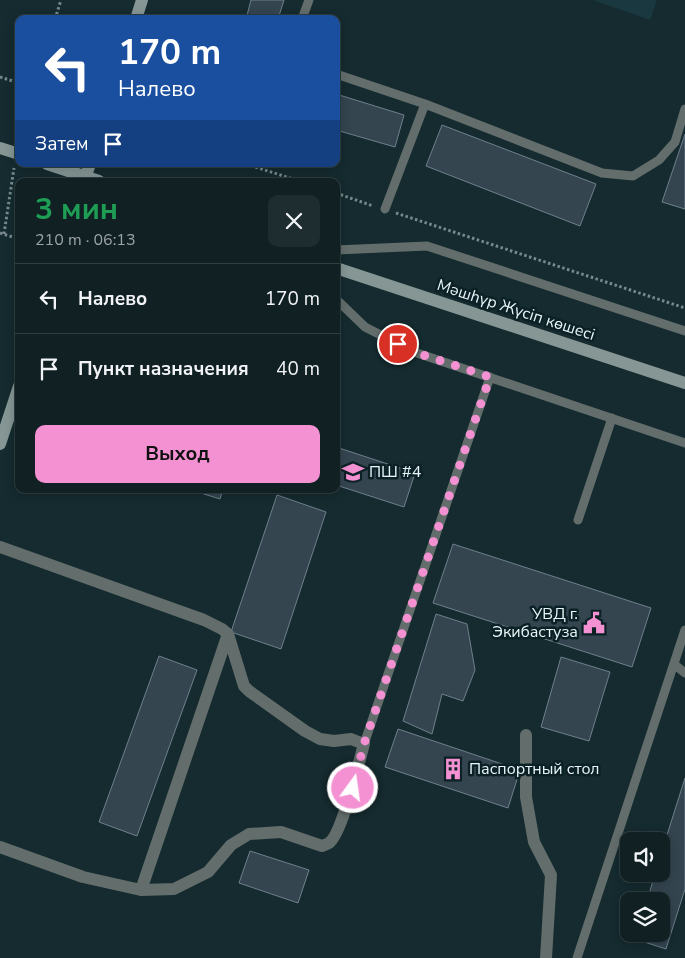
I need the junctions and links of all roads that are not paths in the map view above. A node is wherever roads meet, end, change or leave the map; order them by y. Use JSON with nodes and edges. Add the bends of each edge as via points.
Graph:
{"nodes":[{"id":1,"x":142,"y":0,"type":"edge"},
{"id":2,"x":309,"y":0,"type":"edge"},
{"id":3,"x":137,"y":15,"type":"edge"},
{"id":4,"x":303,"y":15,"type":"edge"},
{"id":5,"x":340,"y":75,"type":"edge"},
{"id":6,"x":426,"y":104,"type":"junction"},
{"id":7,"x":685,"y":109,"type":"edge"},
{"id":8,"x":0,"y":148,"type":"edge"},
{"id":9,"x":15,"y":153,"type":"edge"},
{"id":10,"x":55,"y":167,"type":"edge"},
{"id":11,"x":82,"y":178,"type":"edge"},
{"id":12,"x":385,"y":209,"type":"road end"},
{"id":13,"x":340,"y":250,"type":"edge"},
{"id":14,"x":340,"y":269,"type":"edge"},
{"id":15,"x":340,"y":303,"type":"edge"},
{"id":16,"x":685,"y":331,"type":"edge"},
{"id":17,"x":490,"y":377,"type":"junction"},
{"id":18,"x":685,"y":383,"type":"edge"},
{"id":19,"x":15,"y":398,"type":"edge"},
{"id":20,"x":612,"y":418,"type":"junction"},
{"id":21,"x":685,"y":443,"type":"edge"},
{"id":22,"x":0,"y":444,"type":"edge"},
{"id":23,"x":578,"y":520,"type":"dead end"},
{"id":24,"x":0,"y":547,"type":"edge"},
{"id":25,"x":685,"y":630,"type":"edge"},
{"id":26,"x":228,"y":634,"type":"junction"},
{"id":27,"x":674,"y":664,"type":"junction"},
{"id":28,"x":685,"y":673,"type":"edge"},
{"id":29,"x":526,"y":735,"type":"dead end"},
{"id":30,"x":364,"y":744,"type":"junction"},
{"id":31,"x":0,"y":847,"type":"edge"},
{"id":32,"x":141,"y":890,"type":"junction"},
{"id":33,"x":546,"y":958,"type":"edge"},
{"id":34,"x":577,"y":958,"type":"edge"}],
"edges":[{"from":1,"to":3,"type":"main road"},
{"from":2,"to":4,"type":"lane"},
{"from":5,"to":6,"type":"lane"},
{"from":6,"to":7,"type":"lane","via":[[602,174],[633,176],[658,160],[675,142]]},
{"from":6,"to":12,"type":"lane"},
{"from":8,"to":9,"type":"main road"},
{"from":10,"to":11,"type":"main road"},
{"from":13,"to":16,"type":"lane","via":[[427,246]]},
{"from":14,"to":18,"type":"main road","name":"Мәшһүр Жүсіп көшесі"},
{"from":15,"to":17,"type":"lane","via":[[365,327],[414,352]]},
{"from":17,"to":20,"type":"lane"},
{"from":17,"to":30,"type":"lane"},
{"from":19,"to":22,"type":"main road"},
{"from":20,"to":21,"type":"lane"},
{"from":20,"to":23,"type":"lane"},
{"from":24,"to":26,"type":"street","via":[[204,620]]},
{"from":25,"to":27,"type":"lane"},
{"from":26,"to":30,"type":"street","via":[[244,686],[255,696],[320,739],[351,739]]},
{"from":26,"to":32,"type":"street"},
{"from":27,"to":28,"type":"lane"},
{"from":27,"to":34,"type":"lane"},
{"from":29,"to":33,"type":"street","via":[[526,797],[534,842],[551,875]]},
{"from":30,"to":32,"type":"street","via":[[353,788],[337,833],[330,843],[322,846],[281,832],[249,834],[231,845],[208,872],[174,889]]},
{"from":31,"to":32,"type":"street","via":[[83,878]]}]}
